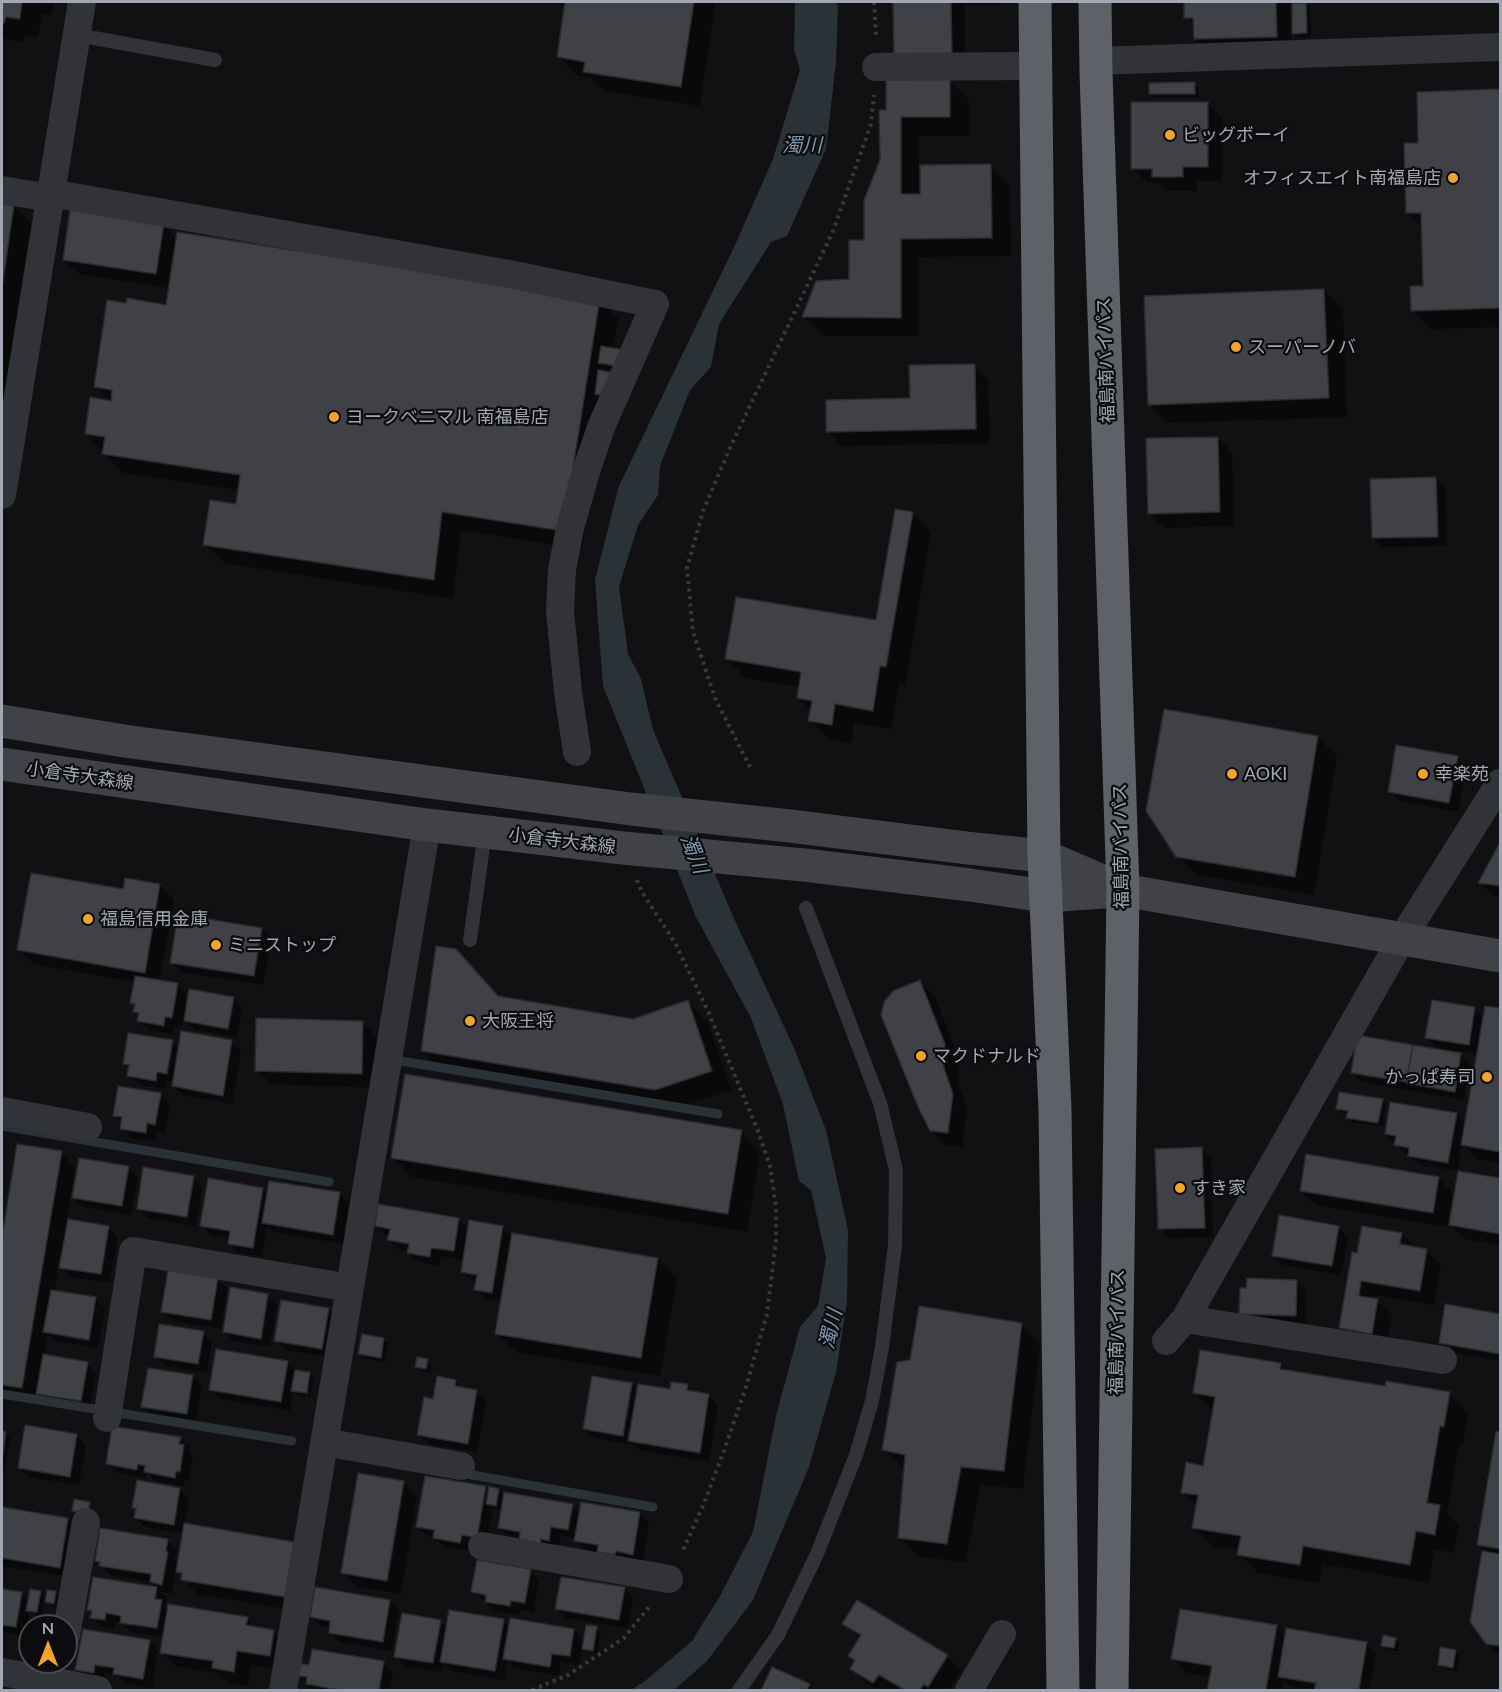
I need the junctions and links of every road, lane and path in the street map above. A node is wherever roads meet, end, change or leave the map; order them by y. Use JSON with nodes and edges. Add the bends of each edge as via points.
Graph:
{"nodes":[{"id":1,"x":82,"y":2,"type":"edge"},
{"id":2,"x":874,"y":2,"type":"edge"},
{"id":3,"x":1035,"y":2,"type":"edge"},
{"id":4,"x":1095,"y":2,"type":"edge"},
{"id":5,"x":77,"y":35,"type":"junction"},
{"id":6,"x":1500,"y":47,"type":"edge"},
{"id":7,"x":215,"y":60,"type":"dead end"},
{"id":8,"x":1096,"y":61,"type":"junction"},
{"id":9,"x":1036,"y":66,"type":"junction"},
{"id":10,"x":876,"y":68,"type":"junction"},
{"id":11,"x":2,"y":189,"type":"edge"},
{"id":12,"x":50,"y":196,"type":"junction"},
{"id":13,"x":2,"y":495,"type":"edge"},
{"id":14,"x":2,"y":721,"type":"edge"},
{"id":15,"x":577,"y":752,"type":"dead end"},
{"id":16,"x":2,"y":764,"type":"edge"},
{"id":17,"x":750,"y":767,"type":"dead end"},
{"id":18,"x":1500,"y":783,"type":"edge"},
{"id":19,"x":427,"y":825,"type":"junction"},
{"id":20,"x":485,"y":832,"type":"junction"},
{"id":21,"x":630,"y":848,"type":"junction"},
{"id":22,"x":1044,"y":856,"type":"junction"},
{"id":23,"x":1124,"y":890,"type":"junction"},
{"id":24,"x":1045,"y":896,"type":"junction"},
{"id":25,"x":806,"y":908,"type":"dead end"},
{"id":26,"x":470,"y":940,"type":"dead end"},
{"id":27,"x":1401,"y":940,"type":"junction"},
{"id":28,"x":1500,"y":956,"type":"edge"},
{"id":29,"x":2,"y":1111,"type":"edge"},
{"id":30,"x":88,"y":1127,"type":"dead end"},
{"id":31,"x":350,"y":1288,"type":"junction"},
{"id":32,"x":1185,"y":1319,"type":"junction"},
{"id":33,"x":1166,"y":1341,"type":"dead end"},
{"id":34,"x":1443,"y":1360,"type":"dead end"},
{"id":35,"x":107,"y":1418,"type":"dead end"},
{"id":36,"x":324,"y":1442,"type":"junction"},
{"id":37,"x":461,"y":1466,"type":"dead end"},
{"id":38,"x":86,"y":1522,"type":"dead end"},
{"id":39,"x":482,"y":1546,"type":"dead end"},
{"id":40,"x":669,"y":1579,"type":"junction"},
{"id":41,"x":70,"y":1614,"type":"edge"},
{"id":42,"x":1002,"y":1634,"type":"dead end"},
{"id":43,"x":2,"y":1672,"type":"edge"},
{"id":44,"x":18,"y":1672,"type":"edge"},
{"id":45,"x":63,"y":1674,"type":"edge"},
{"id":46,"x":99,"y":1690,"type":"edge"},
{"id":47,"x":283,"y":1690,"type":"edge"},
{"id":48,"x":532,"y":1690,"type":"edge"},
{"id":49,"x":739,"y":1690,"type":"edge"},
{"id":50,"x":969,"y":1690,"type":"edge"},
{"id":51,"x":1064,"y":1690,"type":"edge"},
{"id":52,"x":1112,"y":1690,"type":"edge"}],
"edges":[{"from":1,"to":5,"type":"street"},
{"from":2,"to":10,"type":"path"},
{"from":3,"to":9,"type":"highway"},
{"from":4,"to":8,"type":"highway","name":"福島南バイパス"},
{"from":5,"to":7,"type":"lane"},
{"from":5,"to":12,"type":"street"},
{"from":6,"to":8,"type":"street"},
{"from":8,"to":23,"type":"highway","name":"福島南バイパス"},
{"from":9,"to":10,"type":"street"},
{"from":9,"to":22,"type":"highway"},
{"from":10,"to":17,"type":"path","via":[[871,123],[833,231],[716,480],[687,568],[693,632],[715,698]]},
{"from":11,"to":12,"type":"street"},
{"from":12,"to":13,"type":"street"},
{"from":12,"to":15,"type":"street","via":[[509,274],[655,304],[598,436],[570,528],[562,570],[560,611]]},
{"from":14,"to":22,"type":"street","via":[[631,809]]},
{"from":16,"to":19,"type":"street","name":"小倉寺大森線"},
{"from":18,"to":27,"type":"street"},
{"from":19,"to":20,"type":"street","name":"小倉寺大森線"},
{"from":19,"to":31,"type":"street"},
{"from":20,"to":21,"type":"street","name":"小倉寺大森線"},
{"from":20,"to":26,"type":"lane"},
{"from":21,"to":24,"type":"street","name":"小倉寺大森線","via":[[804,865]]},
{"from":21,"to":40,"type":"path","via":[[642,892],[675,943],[758,1131],[770,1166],[777,1207],[777,1241],[767,1314],[745,1390],[703,1506]]},
{"from":22,"to":23,"type":"street"},
{"from":22,"to":24,"type":"highway"},
{"from":23,"to":24,"type":"street","name":"小倉寺大森線"},
{"from":23,"to":27,"type":"street"},
{"from":23,"to":52,"type":"highway","name":"福島南バイパス"},
{"from":24,"to":51,"type":"highway","via":[[1055,1109]]},
{"from":25,"to":49,"type":"lane","via":[[880,1103],[896,1170],[895,1246],[872,1401],[856,1455],[817,1554],[778,1635]]},
{"from":27,"to":28,"type":"street"},
{"from":27,"to":32,"type":"street"},
{"from":29,"to":30,"type":"street"},
{"from":31,"to":35,"type":"street","via":[[133,1251]]},
{"from":31,"to":36,"type":"street"},
{"from":32,"to":33,"type":"street"},
{"from":32,"to":34,"type":"street"},
{"from":36,"to":37,"type":"street"},
{"from":36,"to":47,"type":"street"},
{"from":38,"to":41,"type":"street"},
{"from":39,"to":40,"type":"street"},
{"from":40,"to":48,"type":"path","via":[[624,1638],[568,1675]]},
{"from":42,"to":50,"type":"street"},
{"from":43,"to":44,"type":"street"},
{"from":45,"to":46,"type":"street"}]}
